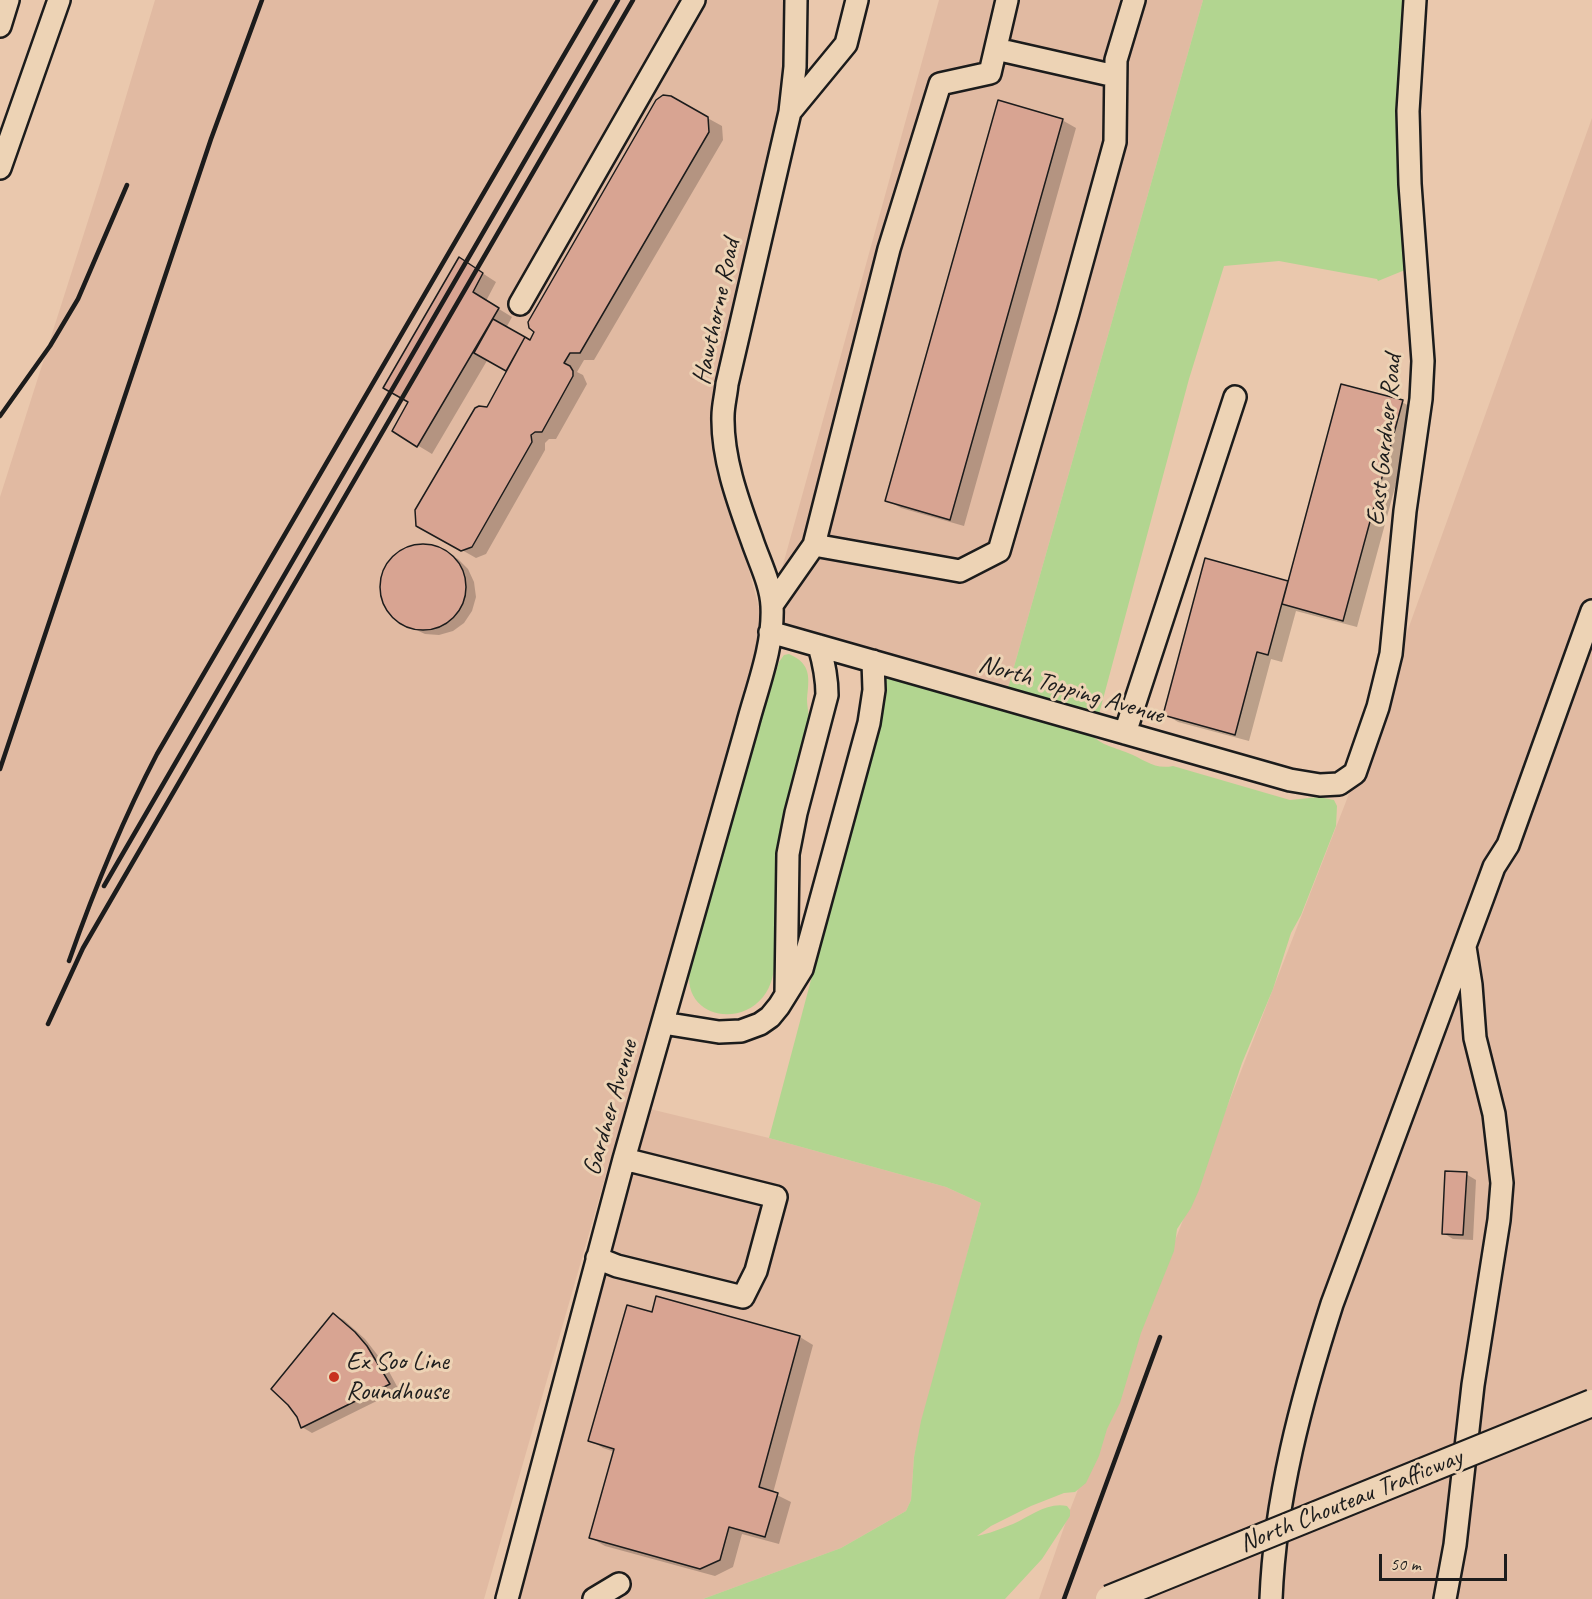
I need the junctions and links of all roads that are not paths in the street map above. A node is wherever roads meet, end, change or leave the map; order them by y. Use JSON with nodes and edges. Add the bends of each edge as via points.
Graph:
{"nodes":[{"id":1,"x":8,"y":0,"type":"edge"},
{"id":2,"x":59,"y":0,"type":"edge"},
{"id":3,"x":694,"y":0,"type":"edge"},
{"id":4,"x":796,"y":0,"type":"edge"},
{"id":5,"x":857,"y":0,"type":"edge"},
{"id":6,"x":1007,"y":0,"type":"edge"},
{"id":7,"x":1134,"y":0,"type":"edge"},
{"id":8,"x":1415,"y":0,"type":"edge"},
{"id":9,"x":0,"y":26,"type":"edge"},
{"id":10,"x":996,"y":49,"type":"junction"},
{"id":11,"x":1115,"y":76,"type":"junction"},
{"id":12,"x":790,"y":112,"type":"junction"},
{"id":13,"x":0,"y":168,"type":"edge"},
{"id":14,"x":520,"y":304,"type":"dead end"},
{"id":15,"x":1235,"y":397,"type":"dead end"},
{"id":16,"x":814,"y":545,"type":"junction"},
{"id":17,"x":772,"y":605,"type":"junction"},
{"id":18,"x":1592,"y":611,"type":"edge"},
{"id":19,"x":770,"y":632,"type":"junction"},
{"id":20,"x":819,"y":646,"type":"junction"},
{"id":21,"x":873,"y":662,"type":"junction"},
{"id":22,"x":1125,"y":733,"type":"junction"},
{"id":23,"x":1355,"y":773,"type":"joint"},
{"id":24,"x":1464,"y":945,"type":"junction"},
{"id":25,"x":786,"y":994,"type":"junction"},
{"id":26,"x":663,"y":1023,"type":"junction"},
{"id":27,"x":624,"y":1159,"type":"junction"},
{"id":28,"x":597,"y":1258,"type":"junction"},
{"id":29,"x":1592,"y":1403,"type":"edge"},
{"id":30,"x":619,"y":1584,"type":"dead end"},
{"id":31,"x":507,"y":1599,"type":"edge"},
{"id":32,"x":594,"y":1599,"type":"edge"},
{"id":33,"x":1109,"y":1599,"type":"edge"},
{"id":34,"x":1271,"y":1599,"type":"edge"},
{"id":35,"x":1445,"y":1599,"type":"edge"}],
"edges":[{"from":1,"to":9,"type":"street"},
{"from":2,"to":13,"type":"street"},
{"from":3,"to":14,"type":"street"},
{"from":4,"to":12,"type":"street","name":"Hawthorne Road"},
{"from":5,"to":12,"type":"street","via":[[846,44]]},
{"from":6,"to":10,"type":"street"},
{"from":7,"to":11,"type":"street"},
{"from":8,"to":23,"type":"street","name":"East Gardner Road","via":[[1408,111],[1423,361],[1421,399],[1390,654],[1378,707]]},
{"from":10,"to":11,"type":"street"},
{"from":10,"to":16,"type":"street","via":[[990,73],[940,84],[890,249]]},
{"from":11,"to":16,"type":"street","via":[[1115,142],[999,551],[960,571]]},
{"from":12,"to":17,"type":"street","name":"Hawthorne Road","via":[[727,384],[723,417],[738,501]]},
{"from":15,"to":22,"type":"street"},
{"from":16,"to":17,"type":"street"},
{"from":17,"to":19,"type":"street","name":"Hawthorne Road"},
{"from":18,"to":24,"type":"street","via":[[1508,845],[1494,867]]},
{"from":19,"to":20,"type":"street","name":"North Topping Avenue"},
{"from":19,"to":26,"type":"street","name":"Gardner Avenue"},
{"from":20,"to":21,"type":"street","name":"North Topping Avenue"},
{"from":20,"to":25,"type":"street","via":[[827,695],[788,854]]},
{"from":21,"to":22,"type":"street","name":"North Topping Avenue"},
{"from":21,"to":25,"type":"street","via":[[870,723],[802,969]]},
{"from":22,"to":23,"type":"street","name":"North Topping Avenue","via":[[1290,780],[1339,784]]},
{"from":24,"to":34,"type":"street","via":[[1346,1263],[1313,1364],[1284,1485],[1273,1551]]},
{"from":24,"to":35,"type":"street","via":[[1475,1038],[1494,1114],[1502,1183]]},
{"from":25,"to":26,"type":"street","via":[[770,1017],[741,1031],[720,1032]]},
{"from":26,"to":27,"type":"street","name":"Gardner Avenue"},
{"from":27,"to":28,"type":"street","name":"Gardner Avenue"},
{"from":27,"to":28,"type":"street","via":[[776,1197],[756,1270],[743,1297]]},
{"from":28,"to":31,"type":"street","name":"Gardner Avenue"},
{"from":29,"to":33,"type":"main road","name":"North Chouteau Trafficway","bridge":true},
{"from":30,"to":32,"type":"street"}]}
